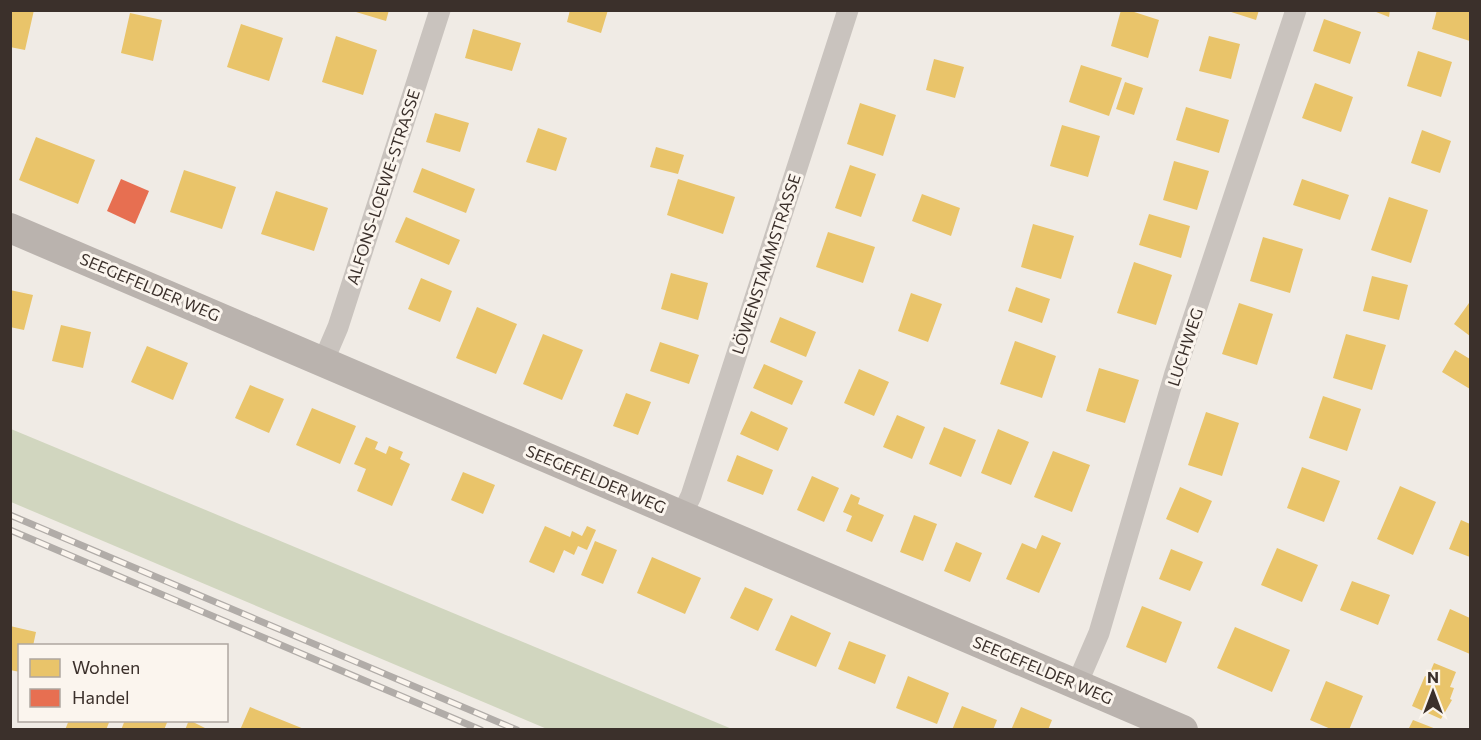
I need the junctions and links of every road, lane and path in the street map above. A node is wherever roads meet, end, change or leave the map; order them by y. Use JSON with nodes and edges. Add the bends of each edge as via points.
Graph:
{"nodes":[{"id":1,"x":440,"y":10,"type":"edge"},
{"id":2,"x":848,"y":10,"type":"edge"},
{"id":3,"x":1296,"y":10,"type":"edge"},
{"id":4,"x":10,"y":228,"type":"edge"},
{"id":5,"x":322,"y":362,"type":"junction"},
{"id":6,"x":681,"y":516,"type":"junction"},
{"id":7,"x":1077,"y":684,"type":"junction"},
{"id":8,"x":1183,"y":729,"type":"edge"}],
"edges":[{"from":1,"to":5,"type":"street","name":"ALFONS-LOEWE-STRASSE","via":[[338,327]]},
{"from":2,"to":6,"type":"street","name":"LÖWENSTAMMSTRASSE","via":[[691,496]]},
{"from":3,"to":7,"type":"street","name":"LUCHWEG","via":[[1175,373],[1099,633]]},
{"from":4,"to":5,"type":"street","name":"SEEGEFELDER WEG"},
{"from":5,"to":6,"type":"street","name":"SEEGEFELDER WEG"},
{"from":6,"to":7,"type":"street","name":"SEEGEFELDER WEG"},
{"from":7,"to":8,"type":"street","name":"SEEGEFELDER WEG"}]}
